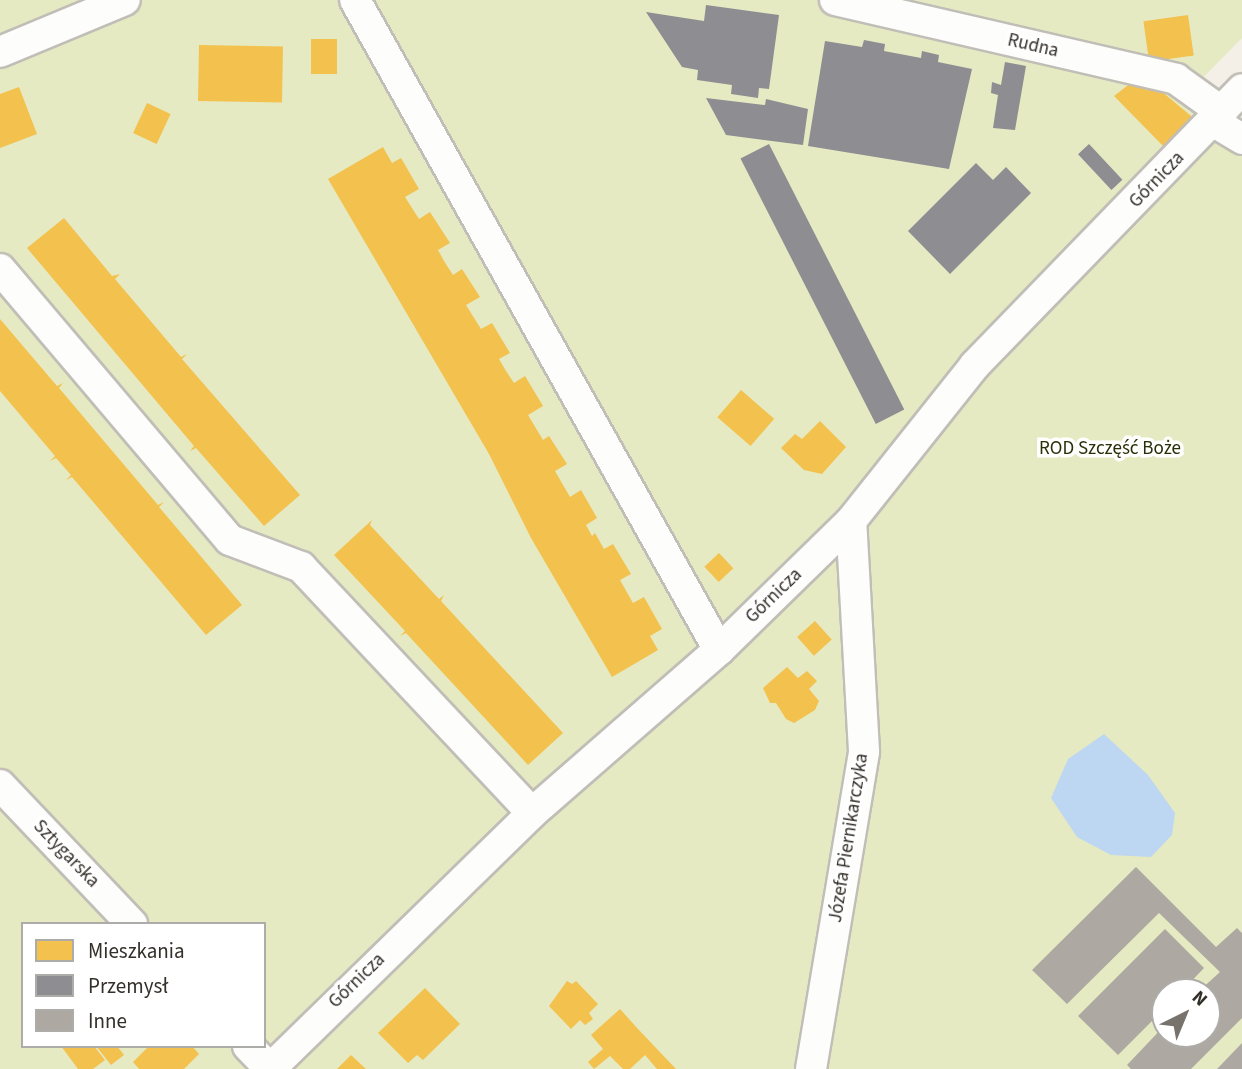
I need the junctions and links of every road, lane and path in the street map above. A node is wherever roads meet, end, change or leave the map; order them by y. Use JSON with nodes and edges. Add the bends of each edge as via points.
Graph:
{"nodes":[{"id":1,"x":125,"y":0,"type":"edge"},
{"id":2,"x":355,"y":0,"type":"edge"},
{"id":3,"x":835,"y":0,"type":"edge"},
{"id":4,"x":0,"y":52,"type":"edge"},
{"id":5,"x":1242,"y":89,"type":"edge"},
{"id":6,"x":1218,"y":117,"type":"junction"},
{"id":7,"x":1242,"y":138,"type":"edge"},
{"id":8,"x":0,"y":269,"type":"edge"},
{"id":9,"x":851,"y":522,"type":"junction"},
{"id":10,"x":719,"y":650,"type":"junction"},
{"id":11,"x":0,"y":785,"type":"edge"},
{"id":12,"x":533,"y":813,"type":"junction"},
{"id":13,"x":130,"y":922,"type":"edge"},
{"id":14,"x":250,"y":1048,"type":"edge"},
{"id":15,"x":270,"y":1069,"type":"edge"},
{"id":16,"x":811,"y":1069,"type":"edge"}],
"edges":[{"from":1,"to":4,"type":"street"},
{"from":2,"to":10,"type":"street"},
{"from":3,"to":6,"type":"street","name":"Rudna","via":[[1176,79]]},
{"from":5,"to":6,"type":"street","name":"Górnicza"},
{"from":6,"to":7,"type":"street","name":"Rudna"},
{"from":6,"to":9,"type":"street","name":"Górnicza","via":[[975,365]]},
{"from":8,"to":12,"type":"street","via":[[230,540],[301,567]]},
{"from":9,"to":10,"type":"street","name":"Górnicza"},
{"from":9,"to":16,"type":"street","name":"Józefa Piernikarczyka","via":[[864,751]]},
{"from":10,"to":12,"type":"street","name":"Górnicza"},
{"from":11,"to":13,"type":"street","name":"Sztygarska"},
{"from":12,"to":15,"type":"street","name":"Górnicza"},
{"from":14,"to":15,"type":"street"}]}
